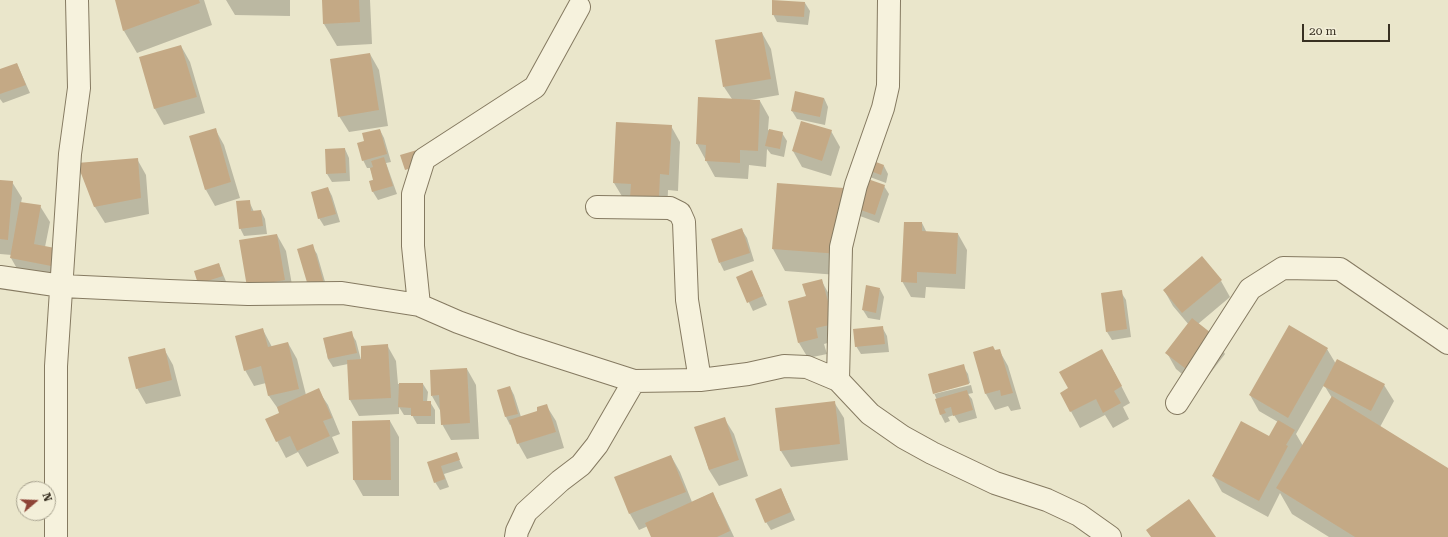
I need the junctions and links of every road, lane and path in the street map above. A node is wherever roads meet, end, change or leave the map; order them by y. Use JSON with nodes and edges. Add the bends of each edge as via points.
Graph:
{"nodes":[{"id":1,"x":77,"y":0,"type":"edge"},
{"id":2,"x":889,"y":0,"type":"edge"},
{"id":3,"x":579,"y":7,"type":"dead end"},
{"id":4,"x":597,"y":207,"type":"dead end"},
{"id":5,"x":0,"y":277,"type":"edge"},
{"id":6,"x":62,"y":286,"type":"junction"},
{"id":7,"x":419,"y":305,"type":"junction"},
{"id":8,"x":1448,"y":343,"type":"edge"},
{"id":9,"x":700,"y":380,"type":"junction"},
{"id":10,"x":838,"y":380,"type":"junction"},
{"id":11,"x":634,"y":381,"type":"junction"},
{"id":12,"x":1177,"y":404,"type":"dead end"},
{"id":13,"x":56,"y":537,"type":"edge"},
{"id":14,"x":516,"y":537,"type":"edge"},
{"id":15,"x":1110,"y":537,"type":"edge"}],
"edges":[{"from":1,"to":6,"type":"street","via":[[79,88],[70,154]]},
{"from":2,"to":10,"type":"street","via":[[888,86],[883,108],[856,185],[841,247]]},
{"from":3,"to":7,"type":"street","via":[[535,87],[424,159],[413,194]]},
{"from":4,"to":9,"type":"street","via":[[670,208],[680,213],[684,222],[686,300]]},
{"from":5,"to":6,"type":"street"},
{"from":6,"to":7,"type":"street","via":[[248,294],[342,293]]},
{"from":6,"to":13,"type":"street","via":[[56,366]]},
{"from":7,"to":11,"type":"street","via":[[458,322]]},
{"from":8,"to":12,"type":"street","via":[[1340,268],[1283,268],[1250,288]]},
{"from":9,"to":10,"type":"street","via":[[784,366],[807,367]]},
{"from":9,"to":11,"type":"street"},
{"from":10,"to":15,"type":"street","via":[[870,414],[903,437],[995,483],[1047,500],[1079,515]]},
{"from":11,"to":14,"type":"street","via":[[597,445],[581,465],[526,512]]}]}
